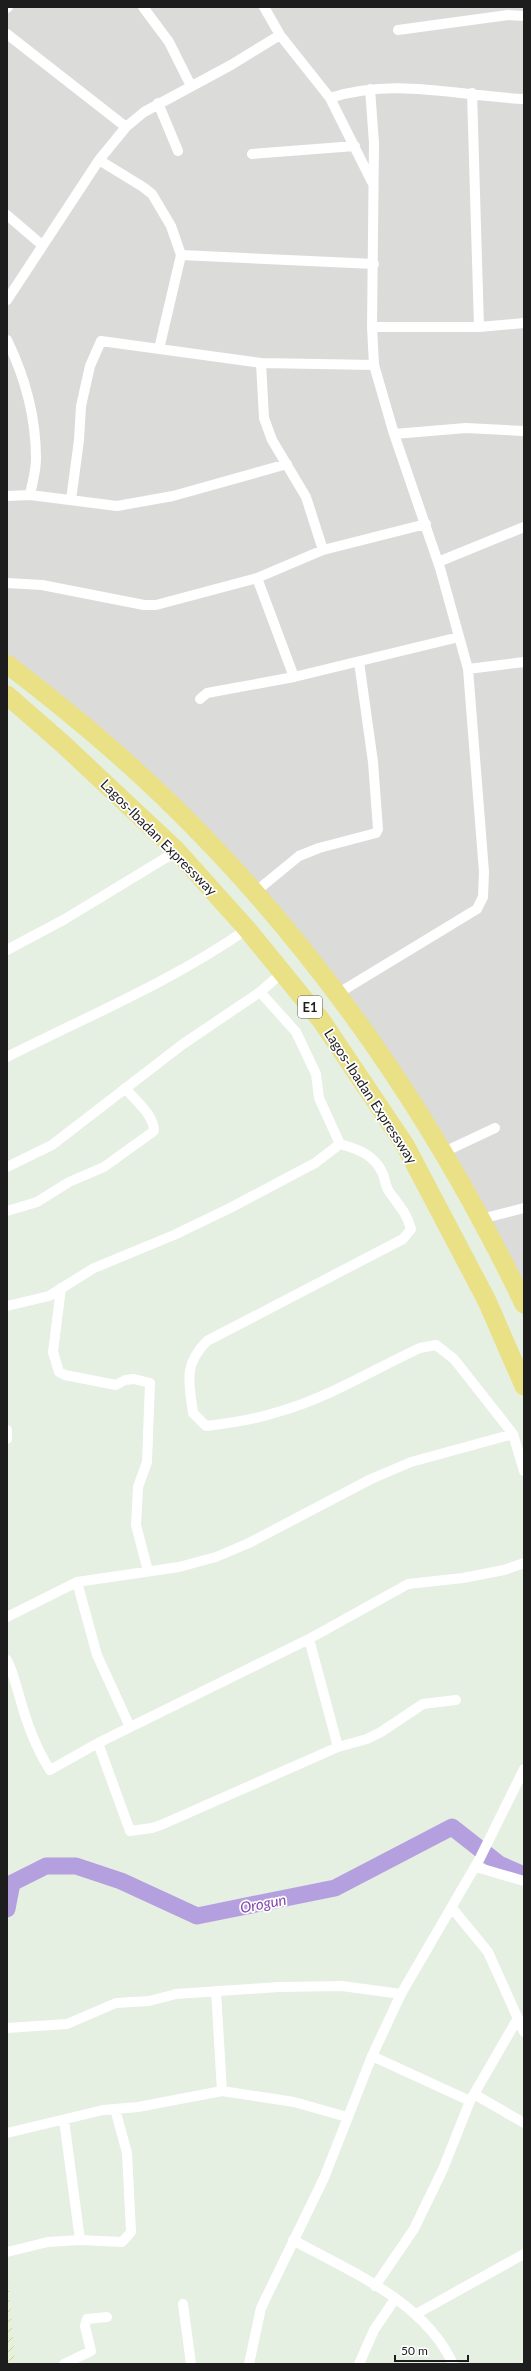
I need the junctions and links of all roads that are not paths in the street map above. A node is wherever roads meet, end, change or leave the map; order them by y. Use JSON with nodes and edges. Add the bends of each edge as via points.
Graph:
{"nodes":[{"id":1,"x":143,"y":7,"type":"edge"},
{"id":2,"x":264,"y":7,"type":"edge"},
{"id":3,"x":507,"y":11,"type":"edge"},
{"id":4,"x":524,"y":16,"type":"edge"},
{"id":5,"x":398,"y":30,"type":"dead end"},
{"id":6,"x":7,"y":34,"type":"edge"},
{"id":7,"x":280,"y":35,"type":"junction"},
{"id":8,"x":191,"y":86,"type":"junction"},
{"id":9,"x":370,"y":89,"type":"junction"},
{"id":10,"x":472,"y":93,"type":"junction"},
{"id":11,"x":330,"y":98,"type":"junction"},
{"id":12,"x":524,"y":99,"type":"edge"},
{"id":13,"x":158,"y":103,"type":"junction"},
{"id":14,"x":126,"y":127,"type":"junction"},
{"id":15,"x":355,"y":146,"type":"junction"},
{"id":16,"x":178,"y":151,"type":"dead end"},
{"id":17,"x":252,"y":154,"type":"dead end"},
{"id":18,"x":99,"y":160,"type":"junction"},
{"id":19,"x":373,"y":183,"type":"junction"},
{"id":20,"x":7,"y":215,"type":"edge"},
{"id":21,"x":42,"y":245,"type":"junction"},
{"id":22,"x":181,"y":255,"type":"junction"},
{"id":23,"x":374,"y":264,"type":"junction"},
{"id":24,"x":7,"y":300,"type":"edge"},
{"id":25,"x":524,"y":323,"type":"edge"},
{"id":26,"x":372,"y":327,"type":"junction"},
{"id":27,"x":479,"y":327,"type":"junction"},
{"id":28,"x":7,"y":340,"type":"edge"},
{"id":29,"x":159,"y":349,"type":"junction"},
{"id":30,"x":260,"y":363,"type":"junction"},
{"id":31,"x":374,"y":366,"type":"junction"},
{"id":32,"x":524,"y":431,"type":"edge"},
{"id":33,"x":394,"y":434,"type":"junction"},
{"id":34,"x":287,"y":464,"type":"junction"},
{"id":35,"x":30,"y":495,"type":"junction"},
{"id":36,"x":7,"y":496,"type":"edge"},
{"id":37,"x":71,"y":500,"type":"junction"},
{"id":38,"x":426,"y":524,"type":"junction"},
{"id":39,"x":524,"y":527,"type":"edge"},
{"id":40,"x":323,"y":550,"type":"junction"},
{"id":41,"x":438,"y":562,"type":"junction"},
{"id":42,"x":257,"y":578,"type":"junction"},
{"id":43,"x":7,"y":583,"type":"edge"},
{"id":44,"x":459,"y":638,"type":"junction"},
{"id":45,"x":359,"y":662,"type":"junction"},
{"id":46,"x":524,"y":662,"type":"edge"},
{"id":47,"x":7,"y":664,"type":"edge"},
{"id":48,"x":468,"y":669,"type":"junction"},
{"id":49,"x":294,"y":677,"type":"junction"},
{"id":50,"x":7,"y":694,"type":"edge"},
{"id":51,"x":200,"y":699,"type":"dead end"},
{"id":52,"x":177,"y":851,"type":"junction"},
{"id":53,"x":254,"y":894,"type":"junction"},
{"id":54,"x":248,"y":929,"type":"junction"},
{"id":55,"x":7,"y":950,"type":"edge"},
{"id":56,"x":283,"y":972,"type":"junction"},
{"id":57,"x":260,"y":992,"type":"junction"},
{"id":58,"x":337,"y":994,"type":"junction"},
{"id":59,"x":7,"y":1057,"type":"edge"},
{"id":60,"x":125,"y":1088,"type":"junction"},
{"id":61,"x":495,"y":1128,"type":"dead end"},
{"id":62,"x":340,"y":1144,"type":"junction"},
{"id":63,"x":444,"y":1152,"type":"junction"},
{"id":64,"x":7,"y":1167,"type":"edge"},
{"id":65,"x":524,"y":1208,"type":"edge"},
{"id":66,"x":7,"y":1211,"type":"edge"},
{"id":67,"x":482,"y":1219,"type":"junction"},
{"id":68,"x":61,"y":1288,"type":"junction"},
{"id":69,"x":524,"y":1304,"type":"edge"},
{"id":70,"x":7,"y":1306,"type":"edge"},
{"id":71,"x":524,"y":1386,"type":"edge"},
{"id":72,"x":7,"y":1430,"type":"edge"},
{"id":73,"x":513,"y":1434,"type":"junction"},
{"id":74,"x":7,"y":1439,"type":"edge"},
{"id":75,"x":524,"y":1471,"type":"edge"},
{"id":76,"x":524,"y":1563,"type":"edge"},
{"id":77,"x":148,"y":1571,"type":"junction"},
{"id":78,"x":77,"y":1582,"type":"junction"},
{"id":79,"x":7,"y":1617,"type":"edge"},
{"id":80,"x":309,"y":1640,"type":"junction"},
{"id":81,"x":7,"y":1660,"type":"edge"},
{"id":82,"x":456,"y":1700,"type":"dead end"},
{"id":83,"x":130,"y":1727,"type":"junction"},
{"id":84,"x":98,"y":1743,"type":"junction"},
{"id":85,"x":338,"y":1747,"type":"junction"},
{"id":86,"x":524,"y":1769,"type":"edge"},
{"id":87,"x":478,"y":1862,"type":"junction"},
{"id":88,"x":524,"y":1881,"type":"edge"},
{"id":89,"x":452,"y":1908,"type":"junction"},
{"id":90,"x":216,"y":1991,"type":"junction"},
{"id":91,"x":401,"y":1994,"type":"junction"},
{"id":92,"x":518,"y":2018,"type":"junction"},
{"id":93,"x":7,"y":2028,"type":"edge"},
{"id":94,"x":524,"y":2032,"type":"edge"},
{"id":95,"x":372,"y":2056,"type":"junction"},
{"id":96,"x":222,"y":2091,"type":"junction"},
{"id":97,"x":472,"y":2098,"type":"junction"},
{"id":98,"x":115,"y":2109,"type":"junction"},
{"id":99,"x":347,"y":2117,"type":"junction"},
{"id":100,"x":64,"y":2120,"type":"junction"},
{"id":101,"x":524,"y":2123,"type":"edge"},
{"id":102,"x":7,"y":2133,"type":"edge"},
{"id":103,"x":80,"y":2240,"type":"junction"},
{"id":104,"x":293,"y":2240,"type":"junction"},
{"id":105,"x":7,"y":2252,"type":"edge"},
{"id":106,"x":524,"y":2254,"type":"edge"},
{"id":107,"x":375,"y":2286,"type":"junction"},
{"id":108,"x":395,"y":2299,"type":"junction"},
{"id":109,"x":183,"y":2304,"type":"dead end"},
{"id":110,"x":416,"y":2314,"type":"junction"},
{"id":111,"x":107,"y":2317,"type":"dead end"},
{"id":112,"x":64,"y":2364,"type":"edge"},
{"id":113,"x":191,"y":2364,"type":"edge"},
{"id":114,"x":249,"y":2364,"type":"edge"},
{"id":115,"x":359,"y":2364,"type":"edge"},
{"id":116,"x":453,"y":2364,"type":"edge"}],
"edges":[{"from":1,"to":8,"type":"street","via":[[169,42]]},
{"from":2,"to":7,"type":"street"},
{"from":3,"to":4,"type":"street"},
{"from":3,"to":5,"type":"street"},
{"from":6,"to":14,"type":"street"},
{"from":7,"to":8,"type":"street"},
{"from":7,"to":11,"type":"street"},
{"from":8,"to":13,"type":"street"},
{"from":9,"to":10,"type":"street","via":[[427,88]]},
{"from":9,"to":11,"type":"street"},
{"from":9,"to":19,"type":"street","via":[[374,143]]},
{"from":10,"to":12,"type":"street"},
{"from":10,"to":27,"type":"street"},
{"from":11,"to":15,"type":"street"},
{"from":13,"to":14,"type":"street"},
{"from":13,"to":16,"type":"street"},
{"from":14,"to":18,"type":"street"},
{"from":15,"to":17,"type":"street"},
{"from":15,"to":19,"type":"street"},
{"from":18,"to":21,"type":"street"},
{"from":18,"to":22,"type":"street","via":[[144,186],[152,194],[171,226]]},
{"from":19,"to":23,"type":"street"},
{"from":20,"to":21,"type":"street"},
{"from":21,"to":24,"type":"street"},
{"from":22,"to":23,"type":"street"},
{"from":22,"to":29,"type":"street"},
{"from":23,"to":26,"type":"street"},
{"from":25,"to":27,"type":"street"},
{"from":26,"to":27,"type":"street"},
{"from":26,"to":31,"type":"street"},
{"from":28,"to":35,"type":"street","via":[[25,381],[34,427],[36,460]]},
{"from":29,"to":30,"type":"street"},
{"from":29,"to":37,"type":"street","via":[[101,341],[90,366],[81,406]]},
{"from":30,"to":31,"type":"street"},
{"from":30,"to":34,"type":"street","via":[[264,418],[272,440]]},
{"from":31,"to":33,"type":"street"},
{"from":32,"to":33,"type":"street","via":[[466,428]]},
{"from":33,"to":38,"type":"street"},
{"from":34,"to":37,"type":"street","via":[[173,496],[117,506]]},
{"from":34,"to":40,"type":"street","via":[[306,497]]},
{"from":35,"to":36,"type":"street"},
{"from":35,"to":37,"type":"street"},
{"from":38,"to":40,"type":"street"},
{"from":38,"to":41,"type":"street"},
{"from":39,"to":41,"type":"street"},
{"from":40,"to":42,"type":"street"},
{"from":41,"to":44,"type":"street"},
{"from":42,"to":43,"type":"street","via":[[156,605],[144,605],[42,585]]},
{"from":42,"to":49,"type":"street"},
{"from":44,"to":45,"type":"street"},
{"from":44,"to":48,"type":"street"},
{"from":45,"to":49,"type":"street"},
{"from":45,"to":53,"type":"street","via":[[373,762],[378,829],[376,833],[298,856]]},
{"from":46,"to":48,"type":"street"},
{"from":47,"to":53,"type":"highway","name":"Lagos-Ibadan Expressway","number":"E1","via":[[101,739],[167,800]]},
{"from":48,"to":58,"type":"street","via":[[484,872],[481,905]]},
{"from":49,"to":51,"type":"street","via":[[207,693]]},
{"from":50,"to":52,"type":"highway","name":"Lagos-Ibadan Expressway","number":"E1"},
{"from":52,"to":54,"type":"highway","name":"Lagos-Ibadan Expressway","number":"E1"},
{"from":52,"to":55,"type":"street","via":[[65,919]]},
{"from":53,"to":58,"type":"highway","name":"Lagos-Ibadan Expressway","number":"E1"},
{"from":54,"to":56,"type":"highway","name":"Lagos-Ibadan Expressway","number":"E1"},
{"from":54,"to":59,"type":"street","via":[[221,948],[162,981]]},
{"from":56,"to":57,"type":"street"},
{"from":56,"to":71,"type":"highway","name":"Lagos-Ibadan Expressway","number":"E1","via":[[321,1020],[405,1144],[487,1301]]},
{"from":57,"to":60,"type":"street","via":[[183,1044]]},
{"from":57,"to":62,"type":"street","via":[[296,1032],[316,1074],[319,1098]]},
{"from":58,"to":63,"type":"highway","name":"Lagos-Ibadan Expressway","number":"E1","via":[[388,1064]]},
{"from":60,"to":64,"type":"street","via":[[52,1145]]},
{"from":60,"to":66,"type":"street","via":[[154,1124],[154,1131],[104,1167],[69,1182],[37,1202]]},
{"from":61,"to":63,"type":"street"},
{"from":62,"to":68,"type":"street","via":[[315,1163],[230,1208],[174,1235],[94,1268]]},
{"from":62,"to":73,"type":"street","via":[[358,1149],[373,1159],[381,1170],[388,1188],[407,1215],[411,1229],[403,1239],[207,1341],[195,1353],[189,1370],[193,1413],[206,1426],[246,1421],[282,1411],[420,1348],[436,1345],[454,1360]]},
{"from":63,"to":67,"type":"highway","name":"Lagos-Ibadan Expressway","number":"E1"},
{"from":65,"to":67,"type":"street"},
{"from":67,"to":69,"type":"highway","name":"Lagos-Ibadan Expressway","number":"E1"},
{"from":68,"to":70,"type":"street","via":[[50,1296]]},
{"from":68,"to":77,"type":"street","via":[[53,1352],[59,1372],[116,1385],[134,1379],[150,1383],[147,1462],[138,1487],[136,1525]]},
{"from":72,"to":74,"type":"street"},
{"from":73,"to":75,"type":"street"},
{"from":73,"to":77,"type":"street","via":[[411,1462],[371,1479],[249,1543],[216,1557]]},
{"from":76,"to":80,"type":"street","via":[[504,1570],[463,1578],[408,1584]]},
{"from":77,"to":78,"type":"street"},
{"from":78,"to":79,"type":"street"},
{"from":78,"to":83,"type":"street","via":[[97,1655]]},
{"from":80,"to":83,"type":"street"},
{"from":80,"to":85,"type":"street"},
{"from":81,"to":84,"type":"street","via":[[15,1675],[32,1737],[50,1770]]},
{"from":82,"to":85,"type":"street","via":[[423,1704],[382,1732]]},
{"from":83,"to":84,"type":"street"},
{"from":84,"to":85,"type":"street","via":[[130,1831],[152,1828]]},
{"from":86,"to":87,"type":"street"},
{"from":87,"to":88,"type":"street"},
{"from":87,"to":89,"type":"street"},
{"from":89,"to":91,"type":"street"},
{"from":89,"to":92,"type":"street","via":[[488,1952]]},
{"from":90,"to":91,"type":"street","via":[[342,1986]]},
{"from":90,"to":93,"type":"street","via":[[116,2003],[67,2024]]},
{"from":90,"to":96,"type":"street"},
{"from":91,"to":95,"type":"street"},
{"from":92,"to":94,"type":"street"},
{"from":92,"to":97,"type":"street"},
{"from":95,"to":97,"type":"street"},
{"from":95,"to":99,"type":"street"},
{"from":96,"to":98,"type":"street"},
{"from":96,"to":99,"type":"street","via":[[294,2102]]},
{"from":97,"to":101,"type":"street"},
{"from":97,"to":107,"type":"street","via":[[443,2169],[414,2229]]},
{"from":98,"to":100,"type":"street"},
{"from":98,"to":103,"type":"street","via":[[127,2153],[131,2232],[122,2242]]},
{"from":99,"to":104,"type":"street","via":[[324,2178]]},
{"from":100,"to":102,"type":"street"},
{"from":100,"to":103,"type":"street"},
{"from":103,"to":105,"type":"street","via":[[48,2242]]},
{"from":104,"to":107,"type":"street"},
{"from":104,"to":114,"type":"street","via":[[261,2308]]},
{"from":106,"to":110,"type":"street"},
{"from":107,"to":108,"type":"street"},
{"from":108,"to":110,"type":"street"},
{"from":108,"to":115,"type":"street","via":[[374,2330]]},
{"from":109,"to":113,"type":"street"},
{"from":110,"to":116,"type":"street","via":[[447,2352]]},
{"from":111,"to":112,"type":"street","via":[[87,2319],[85,2326],[92,2351]]}]}
